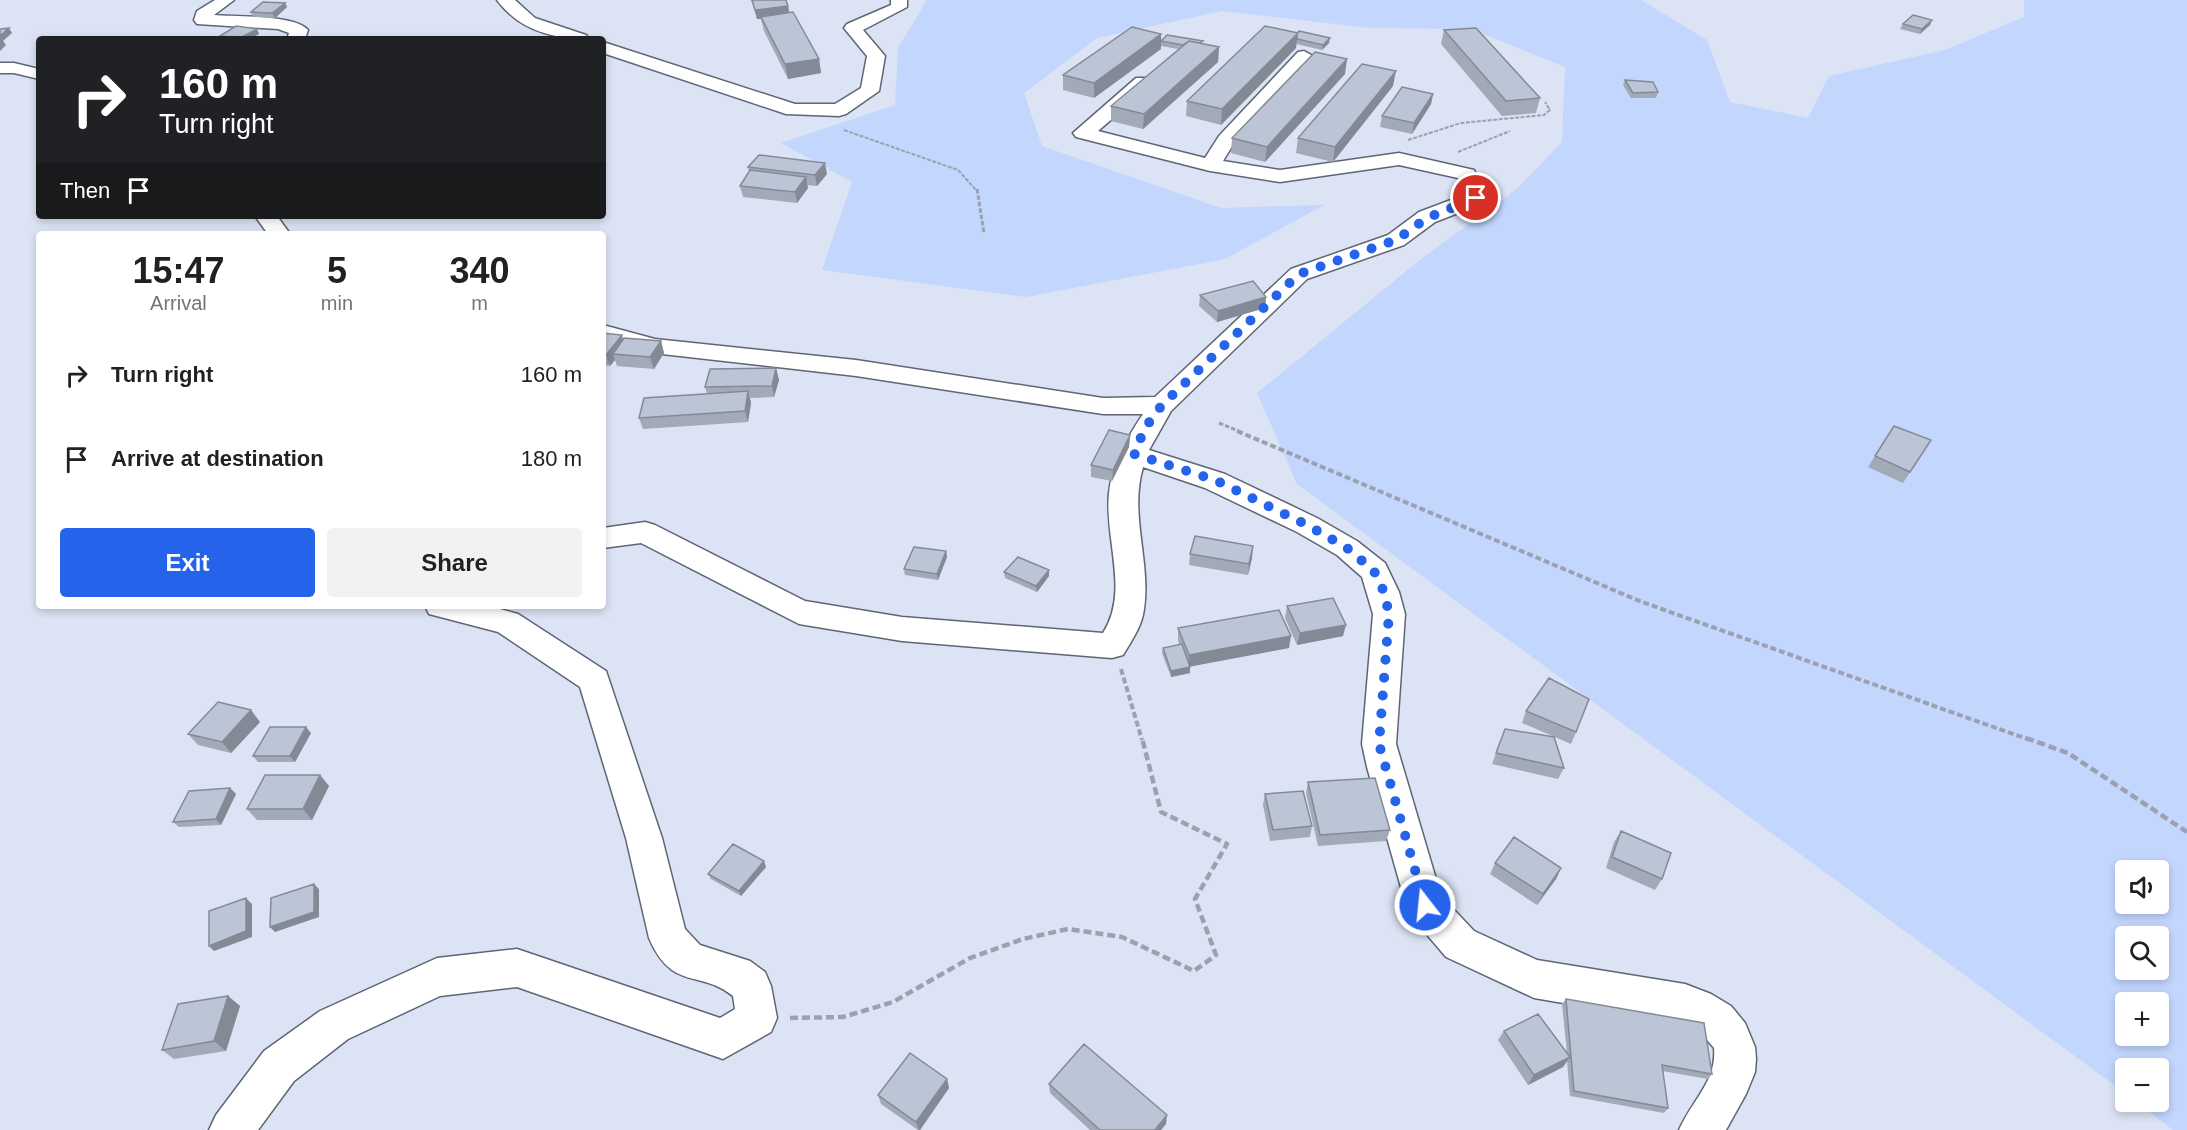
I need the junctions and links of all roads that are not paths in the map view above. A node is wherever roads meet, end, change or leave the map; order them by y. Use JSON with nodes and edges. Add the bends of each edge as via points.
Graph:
{"nodes":[{"id":1,"x":226,"y":0,"type":"edge"},
{"id":2,"x":506,"y":0,"type":"edge"},
{"id":3,"x":898,"y":0,"type":"edge"},
{"id":4,"x":297,"y":36,"type":"edge"},
{"id":5,"x":571,"y":36,"type":"edge"},
{"id":6,"x":606,"y":48,"type":"edge"},
{"id":7,"x":1304,"y":56,"type":"dead end"},
{"id":8,"x":0,"y":68,"type":"edge"},
{"id":9,"x":1155,"y":72,"type":"edge"},
{"id":10,"x":36,"y":73,"type":"edge"},
{"id":11,"x":1210,"y":165,"type":"junction"},
{"id":12,"x":606,"y":333,"type":"edge"},
{"id":13,"x":1162,"y":405,"type":"junction"},
{"id":14,"x":1134,"y":454,"type":"junction"},
{"id":15,"x":606,"y":538,"type":"edge"},
{"id":16,"x":453,"y":609,"type":"edge"},
{"id":17,"x":231,"y":1130,"type":"edge"},
{"id":18,"x":1701,"y":1130,"type":"edge"}],
"edges":[{"from":1,"to":4,"type":"street","via":[[202,15],[203,20],[279,24],[299,30]]},
{"from":2,"to":5,"type":"street","via":[[529,22]]},
{"from":3,"to":6,"type":"street","via":[[899,7],[853,28],[876,56],[870,92],[839,110],[793,110]]},
{"from":7,"to":11,"type":"street","via":[[1226,140]]},
{"from":8,"to":10,"type":"street"},
{"from":9,"to":11,"type":"street","via":[[1083,133]]},
{"from":11,"to":13,"type":"street","via":[[1280,176],[1399,159],[1467,174],[1476,198],[1427,218],[1396,240],[1299,274]]},
{"from":12,"to":13,"type":"street","via":[[653,346],[856,368],[1102,406]]},
{"from":13,"to":14,"type":"street","via":[[1145,428]]},
{"from":14,"to":15,"type":"street","via":[[1123,495],[1132,585],[1123,633],[1112,646],[902,629],[799,612],[645,532]]},
{"from":14,"to":18,"type":"street","via":[[1215,480],[1307,525],[1347,548],[1374,571],[1389,614],[1379,744],[1425,905],[1460,944],[1534,979],[1685,1004],[1704,1010],[1720,1022],[1736,1051],[1733,1074]]},
{"from":16,"to":17,"type":"street","via":[[507,622],[594,680],[644,838],[668,938],[688,960],[736,974],[751,986],[757,1018],[723,1039],[517,968],[437,976],[334,1025],[297,1052],[279,1066]]}]}
